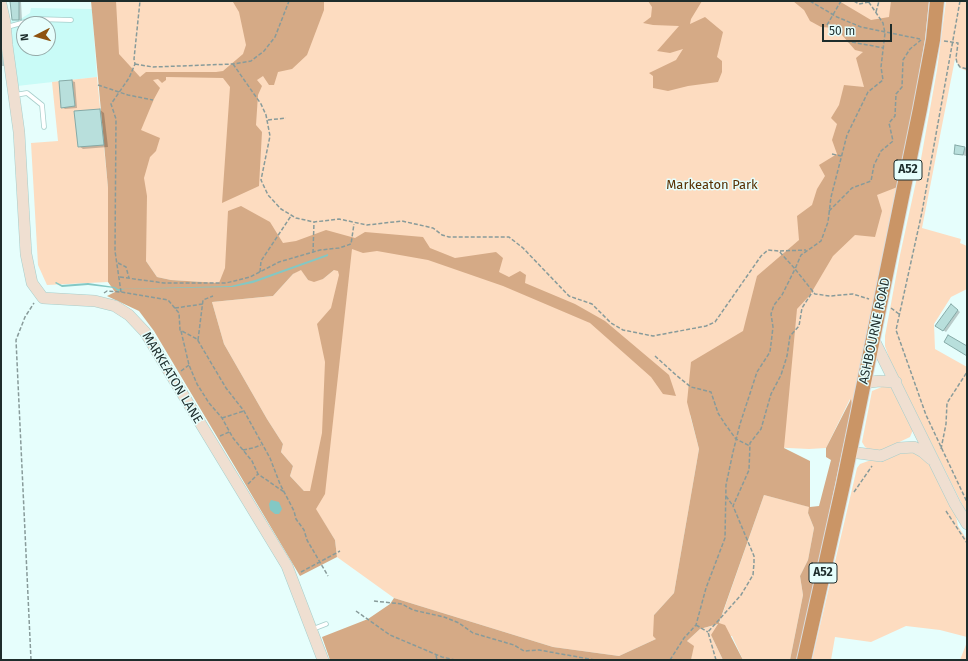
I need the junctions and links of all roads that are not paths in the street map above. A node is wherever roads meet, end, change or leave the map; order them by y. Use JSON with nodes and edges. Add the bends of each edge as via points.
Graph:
{"nodes":[{"id":1,"x":937,"y":1,"type":"edge"},
{"id":2,"x":1,"y":2,"type":"edge"},
{"id":3,"x":71,"y":20,"type":"dead end"},
{"id":4,"x":6,"y":27,"type":"junction"},
{"id":5,"x":15,"y":96,"type":"junction"},
{"id":6,"x":44,"y":127,"type":"dead end"},
{"id":7,"x":874,"y":338,"type":"junction"},
{"id":8,"x":896,"y":382,"type":"junction"},
{"id":9,"x":864,"y":383,"type":"junction"},
{"id":10,"x":850,"y":452,"type":"junction"},
{"id":11,"x":937,"y":467,"type":"junction"},
{"id":12,"x":967,"y":524,"type":"edge"},
{"id":13,"x":326,"y":624,"type":"dead end"},
{"id":14,"x":313,"y":629,"type":"junction"},
{"id":15,"x":323,"y":660,"type":"edge"},
{"id":16,"x":804,"y":660,"type":"edge"}],
"edges":[{"from":1,"to":7,"type":"highway","name":"ASHBOURNE ROAD","number":"A52","via":[[927,39]]},
{"from":2,"to":4,"type":"street"},
{"from":3,"to":4,"type":"lane","via":[[36,19]]},
{"from":4,"to":5,"type":"street"},
{"from":5,"to":6,"type":"lane","via":[[27,93],[42,105]]},
{"from":5,"to":14,"type":"street","name":"MARKEATON LANE","via":[[21,151],[27,265],[32,283],[39,294],[48,299],[87,300],[124,311],[145,332],[292,577]]},
{"from":7,"to":8,"type":"street"},
{"from":7,"to":9,"type":"highway","name":"ASHBOURNE ROAD","number":"A52"},
{"from":8,"to":9,"type":"street"},
{"from":8,"to":11,"type":"street"},
{"from":9,"to":10,"type":"highway","name":"ASHBOURNE ROAD","number":"A52"},
{"from":10,"to":11,"type":"street","via":[[882,456],[899,448],[914,447],[923,452]]},
{"from":10,"to":16,"type":"highway","name":"ASHBOURNE ROAD","number":"A52"},
{"from":11,"to":12,"type":"street"},
{"from":13,"to":14,"type":"lane"},
{"from":14,"to":15,"type":"street","name":"MARKEATON LANE"}]}
